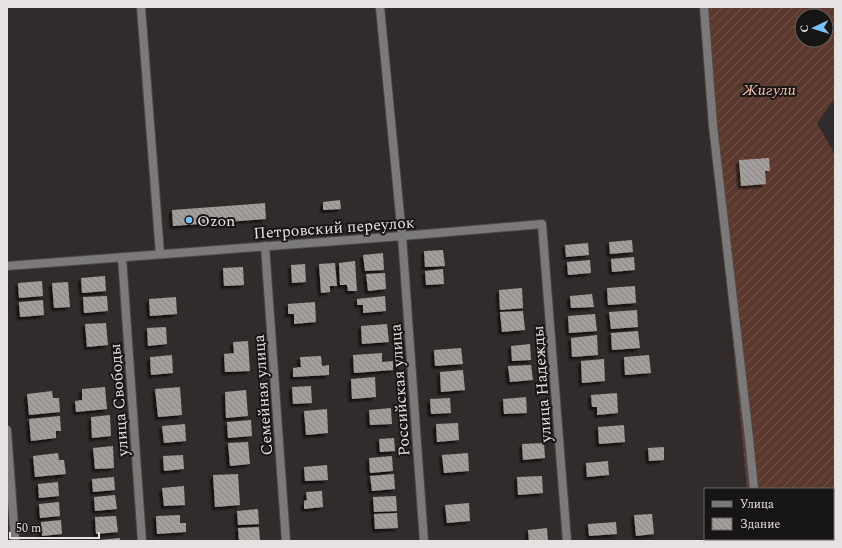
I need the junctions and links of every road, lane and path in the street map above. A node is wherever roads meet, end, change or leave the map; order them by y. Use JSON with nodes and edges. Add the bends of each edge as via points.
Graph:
{"nodes":[{"id":1,"x":141,"y":7,"type":"edge"},
{"id":2,"x":380,"y":7,"type":"edge"},
{"id":3,"x":704,"y":7,"type":"edge"},
{"id":4,"x":542,"y":224,"type":"joint"},
{"id":5,"x":402,"y":236,"type":"junction"},
{"id":6,"x":265,"y":246,"type":"junction"},
{"id":7,"x":160,"y":254,"type":"junction"},
{"id":8,"x":122,"y":257,"type":"junction"},
{"id":9,"x":7,"y":266,"type":"edge"},
{"id":10,"x":7,"y":430,"type":"edge"},
{"id":11,"x":754,"y":488,"type":"edge"},
{"id":12,"x":15,"y":541,"type":"edge"},
{"id":13,"x":142,"y":541,"type":"edge"},
{"id":14,"x":286,"y":541,"type":"edge"},
{"id":15,"x":424,"y":541,"type":"edge"},
{"id":16,"x":567,"y":541,"type":"edge"}],
"edges":[{"from":1,"to":7,"type":"street"},
{"from":2,"to":5,"type":"street","name":"Российская улица"},
{"from":3,"to":11,"type":"street","via":[[713,126]]},
{"from":4,"to":5,"type":"street","name":"Петровский переулок"},
{"from":4,"to":16,"type":"street","name":"улица Надежды"},
{"from":5,"to":6,"type":"street","name":"Петровский переулок"},
{"from":5,"to":15,"type":"street","name":"Российская улица"},
{"from":6,"to":7,"type":"street","name":"Петровский переулок"},
{"from":6,"to":14,"type":"street","name":"Семейная улица"},
{"from":7,"to":8,"type":"street","name":"Петровский переулок"},
{"from":8,"to":9,"type":"street","name":"Петровский переулок"},
{"from":8,"to":13,"type":"street","name":"улица Свободы"},
{"from":10,"to":12,"type":"street"}]}
